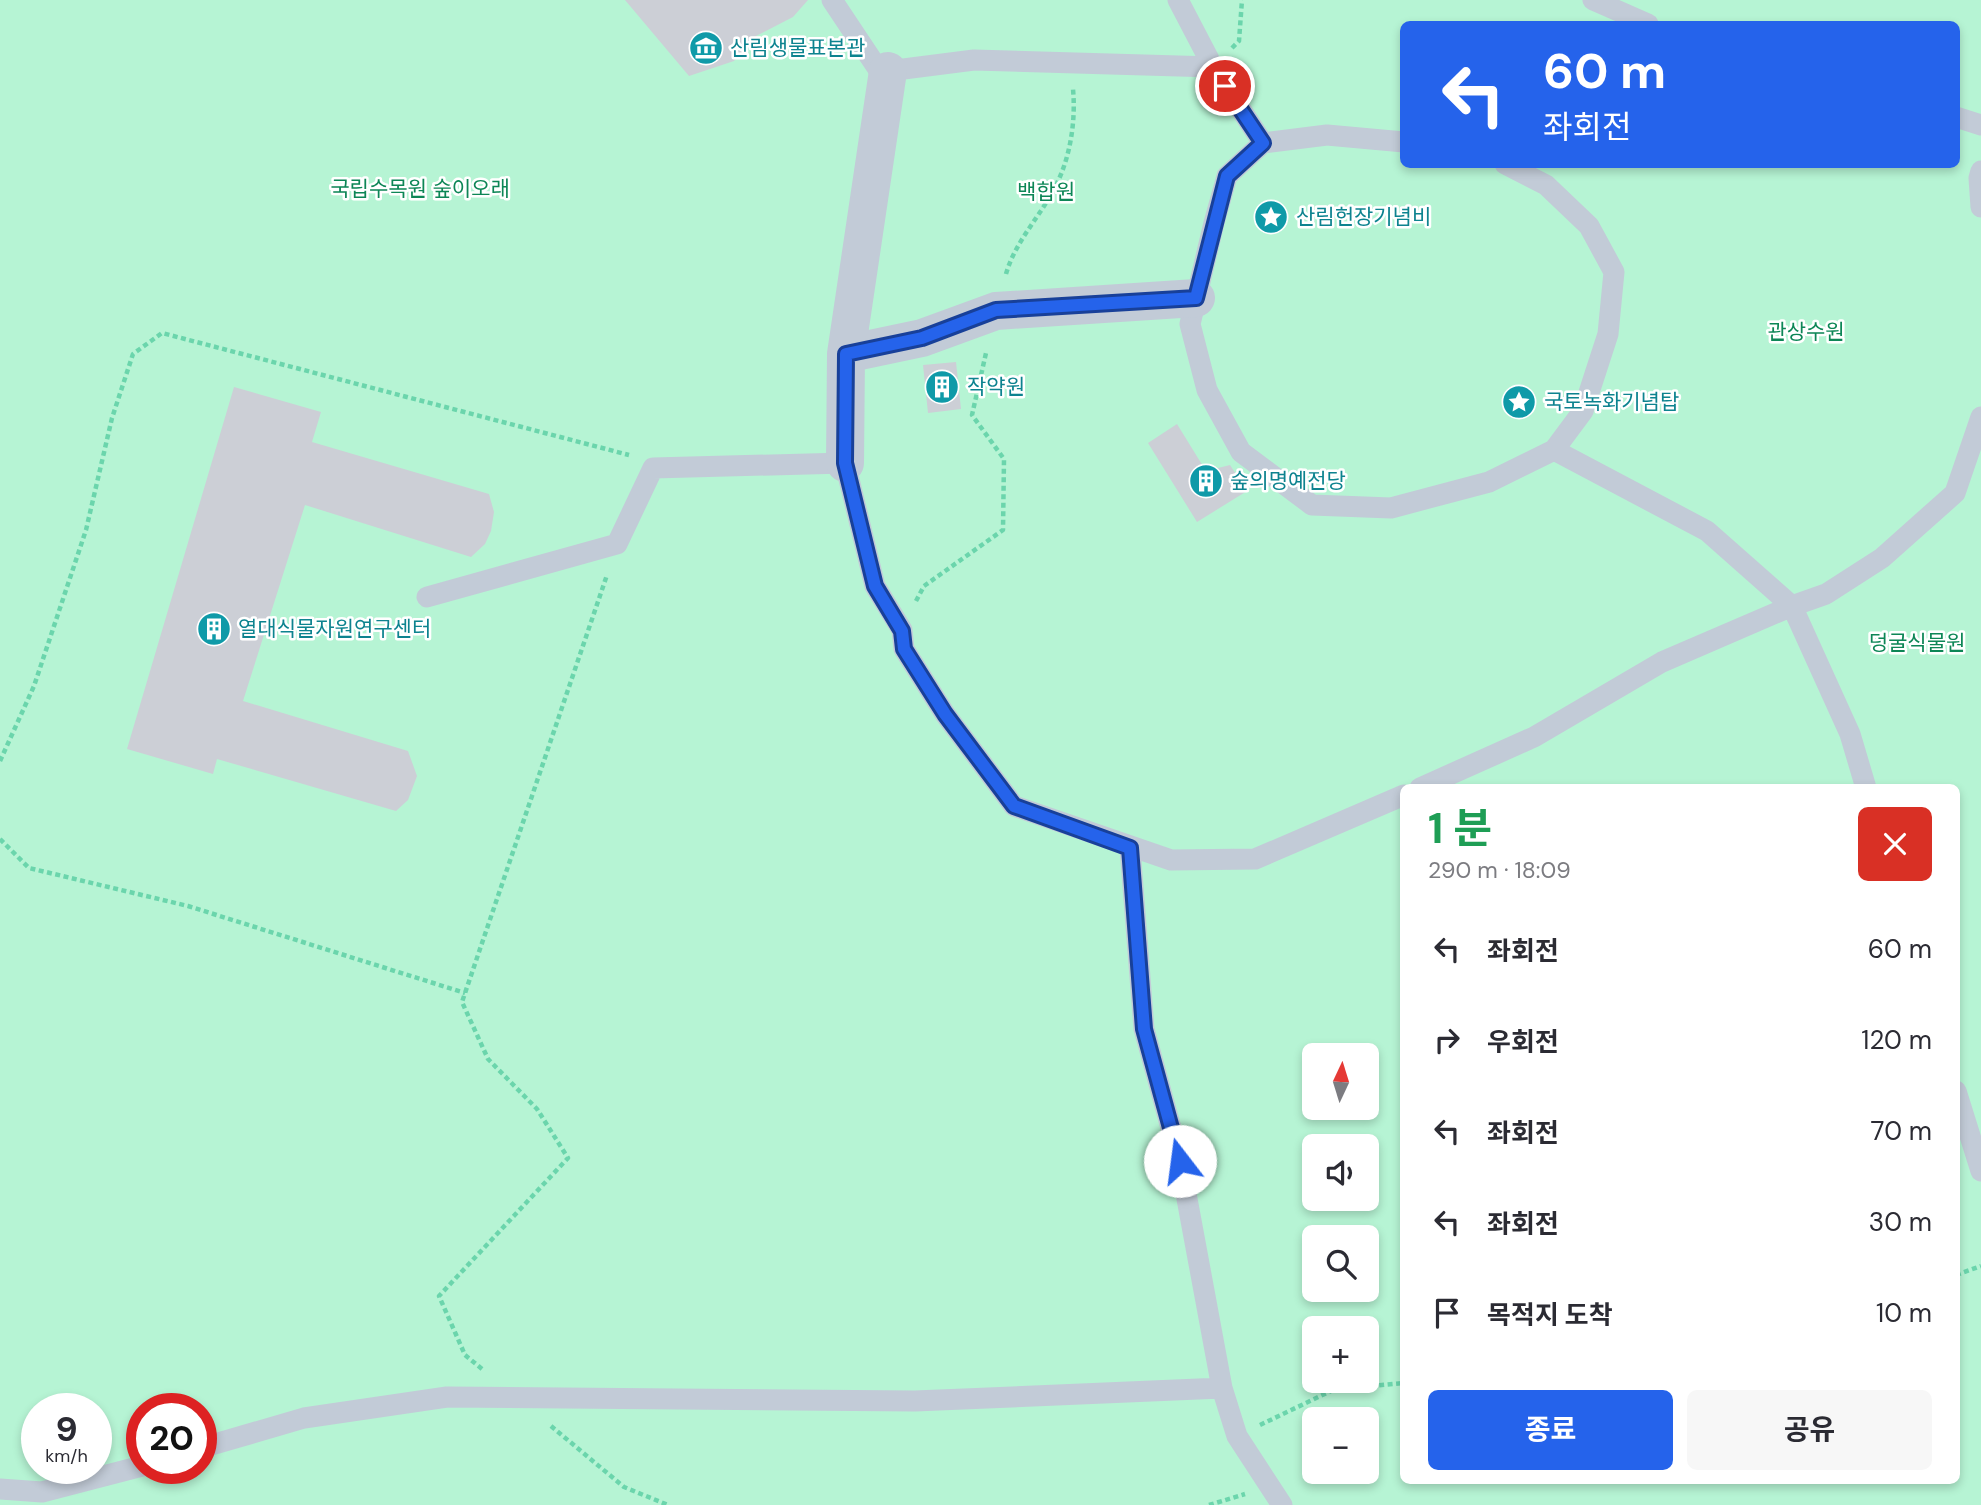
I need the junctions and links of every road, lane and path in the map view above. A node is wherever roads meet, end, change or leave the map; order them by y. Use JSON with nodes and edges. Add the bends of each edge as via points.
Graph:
{"nodes":[{"id":1,"x":832,"y":0,"type":"edge"},
{"id":2,"x":1178,"y":0,"type":"edge"},
{"id":3,"x":1242,"y":0,"type":"edge"},
{"id":4,"x":1593,"y":0,"type":"edge"},
{"id":5,"x":1641,"y":21,"type":"edge"},
{"id":6,"x":1070,"y":65,"type":"junction"},
{"id":7,"x":1213,"y":67,"type":"junction"},
{"id":8,"x":888,"y":71,"type":"junction"},
{"id":9,"x":1960,"y":118,"type":"edge"},
{"id":10,"x":1981,"y":125,"type":"edge"},
{"id":11,"x":1400,"y":142,"type":"edge"},
{"id":12,"x":1263,"y":143,"type":"junction"},
{"id":13,"x":1513,"y":168,"type":"edge"},
{"id":14,"x":1981,"y":171,"type":"edge"},
{"id":15,"x":1981,"y":207,"type":"edge"},
{"id":16,"x":1196,"y":298,"type":"junction"},
{"id":17,"x":996,"y":310,"type":"junction"},
{"id":18,"x":846,"y":354,"type":"junction"},
{"id":19,"x":1981,"y":417,"type":"edge"},
{"id":20,"x":1554,"y":450,"type":"junction"},
{"id":21,"x":845,"y":463,"type":"junction"},
{"id":22,"x":653,"y":468,"type":"junction"},
{"id":23,"x":617,"y":544,"type":"junction"},
{"id":24,"x":427,"y":597,"type":"dead end"},
{"id":25,"x":1792,"y":606,"type":"junction"},
{"id":26,"x":902,"y":631,"type":"junction"},
{"id":27,"x":0,"y":761,"type":"edge"},
{"id":28,"x":1429,"y":784,"type":"edge"},
{"id":29,"x":1865,"y":784,"type":"edge"},
{"id":30,"x":1400,"y":797,"type":"edge"},
{"id":31,"x":0,"y":839,"type":"edge"},
{"id":32,"x":1130,"y":848,"type":"junction"},
{"id":33,"x":465,"y":993,"type":"junction"},
{"id":34,"x":1960,"y":1104,"type":"edge"},
{"id":35,"x":1981,"y":1171,"type":"edge"},
{"id":36,"x":1981,"y":1266,"type":"edge"},
{"id":37,"x":1960,"y":1274,"type":"edge"},
{"id":38,"x":1400,"y":1383,"type":"edge"},
{"id":39,"x":1222,"y":1388,"type":"junction"},
{"id":40,"x":515,"y":1396,"type":"junction"},
{"id":41,"x":1237,"y":1436,"type":"junction"},
{"id":42,"x":217,"y":1443,"type":"edge"},
{"id":43,"x":126,"y":1470,"type":"edge"},
{"id":44,"x":0,"y":1489,"type":"edge"},
{"id":45,"x":668,"y":1505,"type":"edge"},
{"id":46,"x":1282,"y":1505,"type":"edge"}],
"edges":[{"from":1,"to":8,"type":"lane","via":[[880,72]]},
{"from":2,"to":7,"type":"lane"},
{"from":3,"to":7,"type":"path","via":[[1240,41]]},
{"from":4,"to":5,"type":"lane"},
{"from":6,"to":7,"type":"lane"},
{"from":6,"to":8,"type":"lane","via":[[974,60]]},
{"from":6,"to":17,"type":"path","via":[[1076,119],[1055,187],[1010,258]]},
{"from":7,"to":12,"type":"lane"},
{"from":8,"to":18,"type":"street"},
{"from":9,"to":10,"type":"lane"},
{"from":11,"to":12,"type":"lane","via":[[1327,135]]},
{"from":12,"to":16,"type":"lane","via":[[1227,176]]},
{"from":13,"to":20,"type":"lane","via":[[1546,185],[1589,226],[1614,272],[1608,334],[1583,411]]},
{"from":14,"to":15,"type":"lane"},
{"from":16,"to":17,"type":"street"},
{"from":16,"to":20,"type":"lane","via":[[1190,324],[1207,390],[1241,453],[1312,505],[1391,508],[1489,482]]},
{"from":17,"to":18,"type":"street","via":[[922,338]]},
{"from":17,"to":26,"type":"path","via":[[972,415],[1004,458],[1003,530],[924,586]]},
{"from":18,"to":21,"type":"street"},
{"from":19,"to":25,"type":"lane","via":[[1955,493],[1882,558],[1826,594]]},
{"from":20,"to":25,"type":"lane","via":[[1707,531]]},
{"from":21,"to":22,"type":"lane"},
{"from":21,"to":26,"type":"lane","via":[[875,586]]},
{"from":22,"to":23,"type":"lane"},
{"from":22,"to":27,"type":"path","via":[[636,457],[162,333],[133,354],[111,418],[86,530],[34,686]]},
{"from":23,"to":24,"type":"lane"},
{"from":23,"to":33,"type":"path"},
{"from":25,"to":28,"type":"lane","via":[[1662,662],[1534,737]]},
{"from":25,"to":29,"type":"lane","via":[[1850,734]]},
{"from":26,"to":32,"type":"lane","via":[[904,649],[945,714],[1014,806]]},
{"from":30,"to":32,"type":"lane","via":[[1255,859],[1171,860]]},
{"from":31,"to":33,"type":"path","via":[[29,868],[188,906]]},
{"from":32,"to":39,"type":"lane","via":[[1144,1029],[1180,1161]]},
{"from":33,"to":40,"type":"path","via":[[462,1002],[488,1059],[537,1109],[568,1158],[439,1296],[465,1355]]},
{"from":34,"to":35,"type":"lane"},
{"from":36,"to":37,"type":"path"},
{"from":38,"to":41,"type":"path","via":[[1335,1390]]},
{"from":39,"to":40,"type":"lane","via":[[915,1401]]},
{"from":39,"to":41,"type":"lane"},
{"from":40,"to":42,"type":"lane","via":[[447,1397],[304,1419]]},
{"from":40,"to":45,"type":"path","via":[[624,1487]]},
{"from":41,"to":46,"type":"lane"},
{"from":43,"to":44,"type":"lane","via":[[42,1492]]}]}
